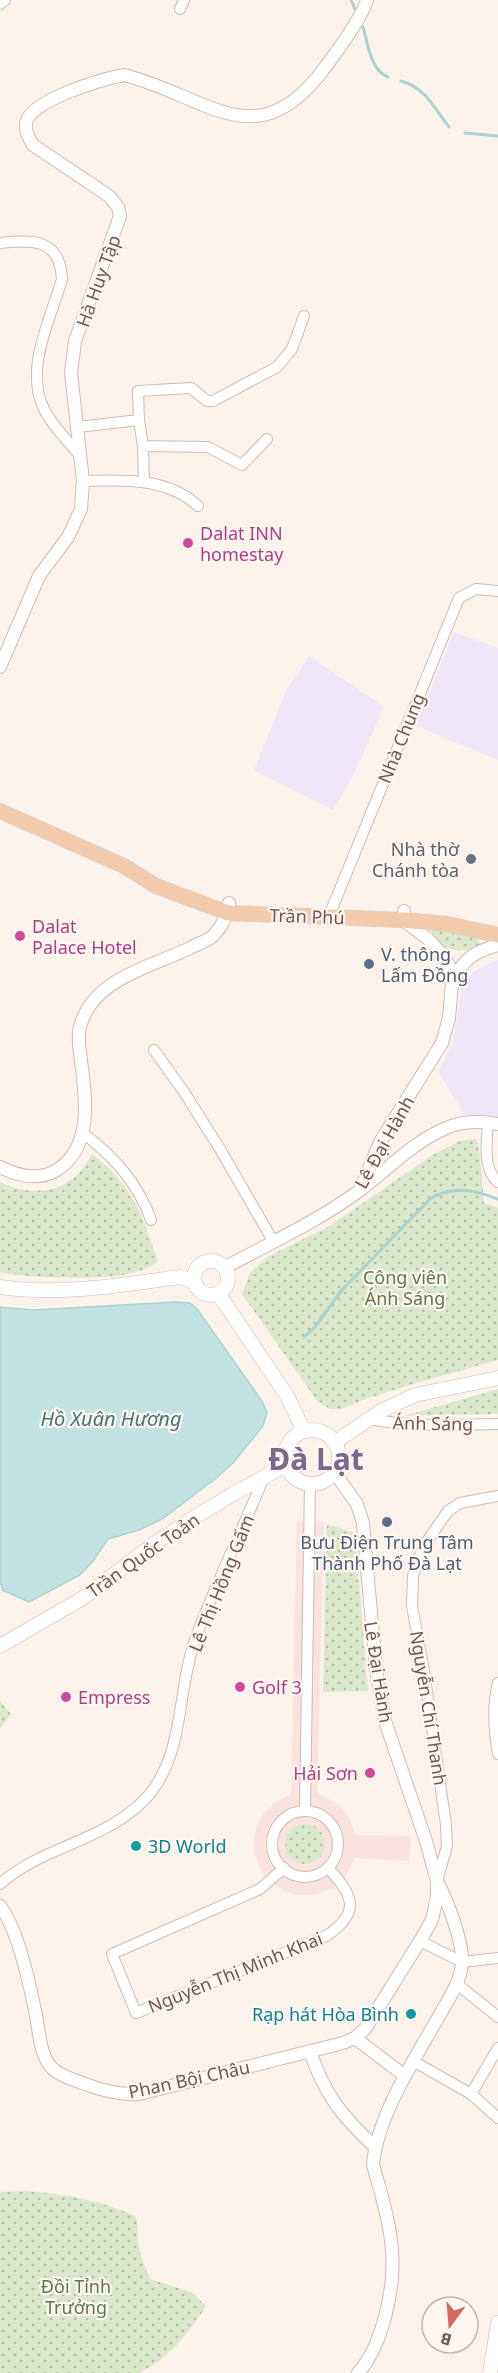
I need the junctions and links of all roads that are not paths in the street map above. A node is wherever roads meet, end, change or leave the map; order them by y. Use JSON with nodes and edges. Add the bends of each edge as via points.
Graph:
{"nodes":[{"id":1,"x":5,"y":0,"type":"edge"},
{"id":2,"x":368,"y":0,"type":"edge"},
{"id":3,"x":0,"y":4,"type":"edge"},
{"id":4,"x":0,"y":243,"type":"edge"},
{"id":5,"x":304,"y":316,"type":"dead end"},
{"id":6,"x":138,"y":420,"type":"junction"},
{"id":7,"x":78,"y":427,"type":"junction"},
{"id":8,"x":267,"y":439,"type":"dead end"},
{"id":9,"x":143,"y":446,"type":"junction"},
{"id":10,"x":81,"y":457,"type":"junction"},
{"id":11,"x":83,"y":481,"type":"junction"},
{"id":12,"x":144,"y":482,"type":"junction"},
{"id":13,"x":198,"y":506,"type":"dead end"},
{"id":14,"x":498,"y":591,"type":"edge"},
{"id":15,"x":0,"y":667,"type":"edge"},
{"id":16,"x":0,"y":811,"type":"edge"},
{"id":17,"x":228,"y":908,"type":"junction"},
{"id":18,"x":331,"y":912,"type":"junction"},
{"id":19,"x":403,"y":915,"type":"junction"},
{"id":20,"x":498,"y":924,"type":"edge"},
{"id":21,"x":498,"y":935,"type":"edge"},
{"id":22,"x":498,"y":945,"type":"edge"},
{"id":23,"x":452,"y":984,"type":"junction"},
{"id":24,"x":154,"y":1050,"type":"dead end"},
{"id":25,"x":493,"y":1123,"type":"edge"},
{"id":26,"x":83,"y":1133,"type":"junction"},
{"id":27,"x":0,"y":1167,"type":"edge"},
{"id":28,"x":498,"y":1182,"type":"edge"},
{"id":29,"x":360,"y":1191,"type":"junction"},
{"id":30,"x":151,"y":1220,"type":"dead end"},
{"id":31,"x":273,"y":1241,"type":"junction"},
{"id":32,"x":224,"y":1268,"type":"junction"},
{"id":33,"x":195,"y":1282,"type":"junction"},
{"id":34,"x":0,"y":1287,"type":"edge"},
{"id":35,"x":218,"y":1293,"type":"junction"},
{"id":36,"x":498,"y":1378,"type":"edge"},
{"id":37,"x":369,"y":1419,"type":"junction"},
{"id":38,"x":498,"y":1424,"type":"edge"},
{"id":39,"x":304,"y":1431,"type":"junction"},
{"id":40,"x":334,"y":1443,"type":"junction"},
{"id":41,"x":286,"y":1465,"type":"junction"},
{"id":42,"x":334,"y":1472,"type":"junction"},
{"id":43,"x":264,"y":1477,"type":"junction"},
{"id":44,"x":310,"y":1484,"type":"junction"},
{"id":45,"x":498,"y":1496,"type":"edge"},
{"id":46,"x":0,"y":1646,"type":"edge"},
{"id":47,"x":498,"y":1683,"type":"edge"},
{"id":48,"x":498,"y":1754,"type":"edge"},
{"id":49,"x":305,"y":1811,"type":"junction"},
{"id":50,"x":284,"y":1868,"type":"junction"},
{"id":51,"x":328,"y":1868,"type":"junction"},
{"id":52,"x":437,"y":1881,"type":"junction"},
{"id":53,"x":0,"y":1884,"type":"edge"},
{"id":54,"x":0,"y":1906,"type":"edge"},
{"id":55,"x":420,"y":1941,"type":"junction"},
{"id":56,"x":498,"y":1958,"type":"edge"},
{"id":57,"x":462,"y":1962,"type":"junction"},
{"id":58,"x":457,"y":1984,"type":"junction"},
{"id":59,"x":498,"y":2017,"type":"edge"},
{"id":60,"x":355,"y":2038,"type":"junction"},
{"id":61,"x":498,"y":2048,"type":"edge"},
{"id":62,"x":310,"y":2051,"type":"junction"},
{"id":63,"x":413,"y":2061,"type":"junction"},
{"id":64,"x":405,"y":2076,"type":"junction"},
{"id":65,"x":471,"y":2094,"type":"junction"},
{"id":66,"x":498,"y":2118,"type":"edge"},
{"id":67,"x":376,"y":2148,"type":"junction"},
{"id":68,"x":498,"y":2323,"type":"edge"},
{"id":69,"x":358,"y":2373,"type":"edge"},
{"id":70,"x":490,"y":2373,"type":"edge"}],
"edges":[{"from":1,"to":3,"type":"street"},
{"from":2,"to":7,"type":"street","name":"Hà Huy Tập","via":[[313,85],[292,103],[265,115],[239,117],[124,75],[51,100],[28,117],[27,134],[33,145],[109,196],[120,216],[74,348],[71,373]]},
{"from":4,"to":10,"type":"street","via":[[37,242],[47,246],[61,263],[62,279],[36,373],[44,410]]},
{"from":5,"to":6,"type":"street","via":[[292,349],[271,371],[210,402],[191,388],[138,391]]},
{"from":6,"to":7,"type":"street"},
{"from":6,"to":9,"type":"street"},
{"from":7,"to":10,"type":"street","name":"Hà Huy Tập"},
{"from":8,"to":9,"type":"street","via":[[242,465],[208,447]]},
{"from":9,"to":12,"type":"street"},
{"from":10,"to":11,"type":"street","name":"Hà Huy Tập"},
{"from":11,"to":12,"type":"street"},
{"from":11,"to":15,"type":"street","name":"Hà Huy Tập","via":[[77,518],[39,576]]},
{"from":12,"to":13,"type":"street","via":[[179,491]]},
{"from":14,"to":18,"type":"street","name":"Nhà Chung","via":[[476,589],[459,598]]},
{"from":16,"to":17,"type":"main road","name":"Trần Phú","via":[[124,866],[156,886]]},
{"from":17,"to":18,"type":"main road","name":"Trần Phú"},
{"from":17,"to":26,"type":"street","via":[[213,937],[117,981],[92,1003],[77,1037],[85,1104]]},
{"from":18,"to":19,"type":"main road","name":"Trần Phú"},
{"from":19,"to":20,"type":"main road","name":"Trần Phú","via":[[447,915]]},
{"from":19,"to":21,"type":"main road","name":"Trần Phú"},
{"from":19,"to":23,"type":"street","name":"Lê Đại Hành","via":[[445,958]]},
{"from":22,"to":23,"type":"street","name":"Lê Đại Hành","via":[[465,961]]},
{"from":23,"to":29,"type":"street","name":"Lê Đại Hành","via":[[442,1043],[396,1113]]},
{"from":24,"to":31,"type":"street","via":[[220,1149]]},
{"from":25,"to":28,"type":"street","via":[[488,1164],[490,1174]]},
{"from":25,"to":29,"type":"street","via":[[444,1129],[400,1157]]},
{"from":26,"to":27,"type":"street","via":[[78,1150],[52,1173],[32,1177]]},
{"from":26,"to":30,"type":"street","via":[[114,1160],[137,1188]]},
{"from":29,"to":31,"type":"street","name":"Lê Đại Hành"},
{"from":31,"to":32,"type":"street","name":"Lê Đại Hành"},
{"from":32,"to":33,"type":"main road","via":[[216,1262],[206,1262],[198,1267]]},
{"from":32,"to":35,"type":"main road","via":[[227,1282]]},
{"from":33,"to":34,"type":"main road","via":[[180,1278],[82,1290]]},
{"from":33,"to":35,"type":"main road","via":[[204,1293]]},
{"from":35,"to":39,"type":"main road","via":[[287,1396]]},
{"from":36,"to":37,"type":"main road","via":[[415,1395]]},
{"from":37,"to":38,"type":"street","name":"Ánh Sáng","via":[[391,1424]]},
{"from":37,"to":40,"type":"main road"},
{"from":39,"to":40,"type":"main road","via":[[321,1432]]},
{"from":39,"to":41,"type":"main road","via":[[290,1440]]},
{"from":40,"to":42,"type":"main road","via":[[338,1458]]},
{"from":41,"to":43,"type":"main road","name":"Trần Quốc Toản"},
{"from":41,"to":44,"type":"main road","via":[[295,1478]]},
{"from":42,"to":44,"type":"main road","via":[[323,1481]]},
{"from":42,"to":52,"type":"street","name":"Lê Đại Hành","via":[[357,1504],[363,1523],[383,1712]]},
{"from":43,"to":46,"type":"main road","name":"Trần Quốc Toản","via":[[154,1544],[83,1598]]},
{"from":43,"to":53,"type":"street","name":"Lê Thị Hồng Gấm","via":[[195,1639],[168,1767],[156,1788],[118,1822],[50,1853]]},
{"from":44,"to":49,"type":"street"},
{"from":45,"to":52,"type":"street","name":"Nguyễn Chí Thanh","via":[[460,1503],[448,1510],[423,1547],[413,1576],[412,1606],[446,1825],[447,1846]]},
{"from":47,"to":48,"type":"street","via":[[494,1726]]},
{"from":49,"to":50,"type":"street","via":[[285,1817],[274,1834],[274,1854]]},
{"from":49,"to":51,"type":"street","via":[[323,1816],[336,1831],[338,1851]]},
{"from":50,"to":51,"type":"street","via":[[308,1876]]},
{"from":50,"to":51,"type":"street","name":"Nguyễn Thị Minh Khai","via":[[260,1889],[112,1954],[136,2013],[326,1936],[341,1926],[348,1916],[350,1897]]},
{"from":52,"to":55,"type":"street","name":"Lê Đại Hành","via":[[436,1908]]},
{"from":52,"to":57,"type":"street","via":[[454,1918]]},
{"from":54,"to":62,"type":"street","name":"Phan Bội Châu","via":[[30,1985],[44,2052],[51,2067],[67,2077],[104,2091],[139,2094]]},
{"from":55,"to":57,"type":"street"},
{"from":55,"to":60,"type":"street","name":"Lê Đại Hành","via":[[376,2013]]},
{"from":56,"to":57,"type":"street"},
{"from":57,"to":58,"type":"street"},
{"from":58,"to":59,"type":"street"},
{"from":58,"to":63,"type":"street"},
{"from":60,"to":62,"type":"street","name":"Phan Bội Châu"},
{"from":60,"to":64,"type":"street"},
{"from":61,"to":65,"type":"street"},
{"from":62,"to":67,"type":"street","via":[[327,2092]]},
{"from":63,"to":64,"type":"street"},
{"from":63,"to":65,"type":"street"},
{"from":64,"to":67,"type":"street"},
{"from":65,"to":66,"type":"street"},
{"from":67,"to":69,"type":"street","via":[[373,2165],[393,2260],[380,2332],[374,2350]]},
{"from":68,"to":70,"type":"main road"}]}
